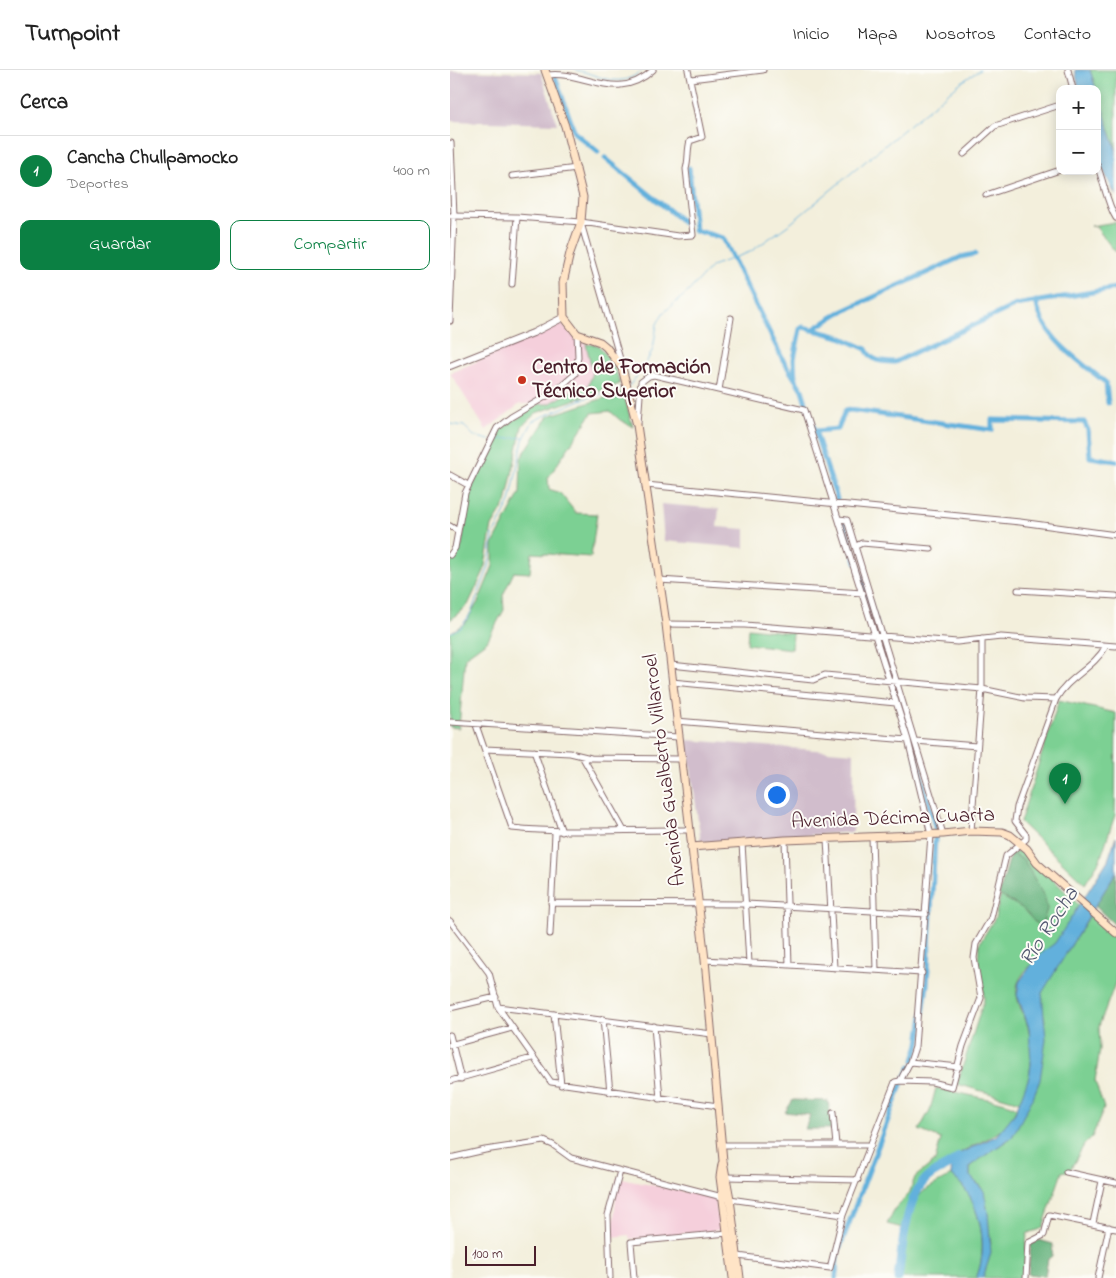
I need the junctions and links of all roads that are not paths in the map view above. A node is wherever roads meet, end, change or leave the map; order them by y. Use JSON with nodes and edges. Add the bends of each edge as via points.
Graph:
{"nodes":[{"id":1,"x":654,"y":70,"type":"edge"},
{"id":2,"x":688,"y":70,"type":"edge"},
{"id":3,"x":763,"y":70,"type":"edge"},
{"id":4,"x":1068,"y":70,"type":"edge"},
{"id":5,"x":546,"y":73,"type":"edge"},
{"id":6,"x":691,"y":79,"type":"junction"},
{"id":7,"x":1072,"y":85,"type":"edge"},
{"id":8,"x":1056,"y":106,"type":"edge"},
{"id":9,"x":451,"y":143,"type":"edge"},
{"id":10,"x":964,"y":154,"type":"dead end"},
{"id":11,"x":577,"y":168,"type":"junction"},
{"id":12,"x":1056,"y":171,"type":"edge"},
{"id":13,"x":1101,"y":174,"type":"edge"},
{"id":14,"x":512,"y":176,"type":"dead end"},
{"id":15,"x":986,"y":195,"type":"dead end"},
{"id":16,"x":452,"y":216,"type":"edge"},
{"id":17,"x":517,"y":217,"type":"junction"},
{"id":18,"x":1116,"y":218,"type":"edge"},
{"id":19,"x":581,"y":222,"type":"junction"},
{"id":20,"x":512,"y":284,"type":"dead end"},
{"id":21,"x":564,"y":317,"type":"junction"},
{"id":22,"x":731,"y":318,"type":"dead end"},
{"id":23,"x":450,"y":322,"type":"edge"},
{"id":24,"x":577,"y":334,"type":"junction"},
{"id":25,"x":450,"y":366,"type":"edge"},
{"id":26,"x":622,"y":368,"type":"junction"},
{"id":27,"x":719,"y":390,"type":"junction"},
{"id":28,"x":637,"y":425,"type":"junction"},
{"id":29,"x":450,"y":475,"type":"edge"},
{"id":30,"x":468,"y":485,"type":"junction"},
{"id":31,"x":646,"y":485,"type":"junction"},
{"id":32,"x":834,"y":505,"type":"junction"},
{"id":33,"x":839,"y":519,"type":"junction"},
{"id":34,"x":450,"y":526,"type":"edge"},
{"id":35,"x":458,"y":531,"type":"junction"},
{"id":36,"x":1116,"y":535,"type":"edge"},
{"id":37,"x":856,"y":546,"type":"junction"},
{"id":38,"x":931,"y":549,"type":"dead end"},
{"id":39,"x":450,"y":555,"type":"edge"},
{"id":40,"x":659,"y":580,"type":"junction"},
{"id":41,"x":1018,"y":590,"type":"dead end"},
{"id":42,"x":863,"y":593,"type":"junction"},
{"id":43,"x":1116,"y":596,"type":"edge"},
{"id":44,"x":666,"y":624,"type":"junction"},
{"id":45,"x":876,"y":635,"type":"junction"},
{"id":46,"x":883,"y":637,"type":"junction"},
{"id":47,"x":982,"y":640,"type":"junction"},
{"id":48,"x":1106,"y":646,"type":"junction"},
{"id":49,"x":1116,"y":646,"type":"edge"},
{"id":50,"x":671,"y":665,"type":"junction"},
{"id":51,"x":672,"y":682,"type":"junction"},
{"id":52,"x":890,"y":682,"type":"junction"},
{"id":53,"x":896,"y":682,"type":"junction"},
{"id":54,"x":982,"y":689,"type":"junction"},
{"id":55,"x":1056,"y":699,"type":"junction"},
{"id":56,"x":896,"y":703,"type":"junction"},
{"id":57,"x":676,"y":720,"type":"junction"},
{"id":58,"x":450,"y":722,"type":"edge"},
{"id":59,"x":476,"y":725,"type":"junction"},
{"id":60,"x":678,"y":737,"type":"junction"},
{"id":61,"x":908,"y":740,"type":"junction"},
{"id":62,"x":915,"y":741,"type":"junction"},
{"id":63,"x":976,"y":746,"type":"junction"},
{"id":64,"x":485,"y":749,"type":"junction"},
{"id":65,"x":534,"y":751,"type":"junction"},
{"id":66,"x":582,"y":755,"type":"junction"},
{"id":67,"x":680,"y":758,"type":"junction"},
{"id":68,"x":623,"y":829,"type":"junction"},
{"id":69,"x":689,"y":830,"type":"junction"},
{"id":70,"x":971,"y":831,"type":"junction"},
{"id":71,"x":562,"y":832,"type":"junction"},
{"id":72,"x":555,"y":833,"type":"junction"},
{"id":73,"x":943,"y":834,"type":"junction"},
{"id":74,"x":931,"y":835,"type":"junction"},
{"id":75,"x":872,"y":837,"type":"junction"},
{"id":76,"x":827,"y":839,"type":"junction"},
{"id":77,"x":786,"y":840,"type":"junction"},
{"id":78,"x":742,"y":843,"type":"junction"},
{"id":79,"x":1022,"y":844,"type":"junction"},
{"id":80,"x":692,"y":847,"type":"junction"},
{"id":81,"x":552,"y":903,"type":"junction"},
{"id":82,"x":699,"y":903,"type":"junction"},
{"id":83,"x":746,"y":904,"type":"junction"},
{"id":84,"x":788,"y":907,"type":"junction"},
{"id":85,"x":831,"y":909,"type":"junction"},
{"id":86,"x":874,"y":910,"type":"junction"},
{"id":87,"x":926,"y":914,"type":"junction"},
{"id":88,"x":450,"y":921,"type":"edge"},
{"id":89,"x":1116,"y":933,"type":"edge"},
{"id":90,"x":550,"y":934,"type":"dead end"},
{"id":91,"x":705,"y":960,"type":"junction"},
{"id":92,"x":749,"y":963,"type":"junction"},
{"id":93,"x":789,"y":965,"type":"junction"},
{"id":94,"x":834,"y":968,"type":"junction"},
{"id":95,"x":876,"y":970,"type":"junction"},
{"id":96,"x":922,"y":973,"type":"junction"},
{"id":97,"x":496,"y":997,"type":"junction"},
{"id":98,"x":498,"y":1007,"type":"junction"},
{"id":99,"x":450,"y":1008,"type":"edge"},
{"id":100,"x":554,"y":1014,"type":"junction"},
{"id":101,"x":603,"y":1019,"type":"junction"},
{"id":102,"x":654,"y":1026,"type":"junction"},
{"id":103,"x":512,"y":1028,"type":"junction"},
{"id":104,"x":712,"y":1034,"type":"junction"},
{"id":105,"x":450,"y":1035,"type":"edge"},
{"id":106,"x":451,"y":1045,"type":"edge"},
{"id":107,"x":532,"y":1058,"type":"junction"},
{"id":108,"x":910,"y":1062,"type":"junction"},
{"id":109,"x":959,"y":1067,"type":"junction"},
{"id":110,"x":461,"y":1079,"type":"junction"},
{"id":111,"x":450,"y":1081,"type":"edge"},
{"id":112,"x":900,"y":1081,"type":"junction"},
{"id":113,"x":561,"y":1085,"type":"junction"},
{"id":114,"x":610,"y":1092,"type":"junction"},
{"id":115,"x":660,"y":1099,"type":"junction"},
{"id":116,"x":718,"y":1106,"type":"junction"},
{"id":117,"x":833,"y":1113,"type":"dead end"},
{"id":118,"x":721,"y":1145,"type":"junction"},
{"id":119,"x":836,"y":1145,"type":"junction"},
{"id":120,"x":871,"y":1145,"type":"junction"},
{"id":121,"x":450,"y":1158,"type":"edge"},
{"id":122,"x":723,"y":1162,"type":"junction"},
{"id":123,"x":620,"y":1171,"type":"junction"},
{"id":124,"x":1066,"y":1172,"type":"dead end"},
{"id":125,"x":727,"y":1177,"type":"junction"},
{"id":126,"x":858,"y":1180,"type":"junction"},
{"id":127,"x":1102,"y":1180,"type":"junction"},
{"id":128,"x":1116,"y":1183,"type":"edge"},
{"id":129,"x":722,"y":1196,"type":"junction"},
{"id":130,"x":730,"y":1199,"type":"junction"},
{"id":131,"x":844,"y":1215,"type":"junction"},
{"id":132,"x":1093,"y":1223,"type":"junction"},
{"id":133,"x":1109,"y":1227,"type":"junction"},
{"id":134,"x":1116,"y":1228,"type":"edge"},
{"id":135,"x":728,"y":1233,"type":"junction"},
{"id":136,"x":738,"y":1256,"type":"junction"},
{"id":137,"x":610,"y":1278,"type":"edge"},
{"id":138,"x":634,"y":1278,"type":"edge"},
{"id":139,"x":733,"y":1278,"type":"edge"},
{"id":140,"x":740,"y":1278,"type":"edge"},
{"id":141,"x":1026,"y":1278,"type":"edge"},
{"id":142,"x":1098,"y":1278,"type":"edge"}],
"edges":[{"from":1,"to":5,"type":"street","via":[[642,80],[622,85],[558,72]]},
{"from":2,"to":6,"type":"street"},
{"from":3,"to":6,"type":"street"},
{"from":4,"to":7,"type":"street"},
{"from":5,"to":11,"type":"main road"},
{"from":6,"to":19,"type":"street","via":[[702,137],[690,141],[688,147],[686,169],[693,234],[678,236]]},
{"from":8,"to":10,"type":"street","via":[[995,126]]},
{"from":9,"to":16,"type":"street"},
{"from":11,"to":14,"type":"street"},
{"from":11,"to":19,"type":"main road","via":[[584,197]]},
{"from":12,"to":15,"type":"street"},
{"from":13,"to":18,"type":"street","via":[[1110,209]]},
{"from":16,"to":17,"type":"street"},
{"from":16,"to":23,"type":"street"},
{"from":17,"to":19,"type":"street"},
{"from":17,"to":20,"type":"street"},
{"from":19,"to":21,"type":"main road","via":[[563,283]]},
{"from":19,"to":26,"type":"street"},
{"from":21,"to":24,"type":"main road"},
{"from":21,"to":25,"type":"street"},
{"from":22,"to":27,"type":"street"},
{"from":24,"to":26,"type":"main road","via":[[600,342]]},
{"from":24,"to":30,"type":"street","via":[[575,374],[557,390],[497,428]]},
{"from":26,"to":28,"type":"main road","name":"Avenida Gualberto Villarroel"},
{"from":27,"to":28,"type":"street","via":[[649,376],[641,382]]},
{"from":27,"to":32,"type":"street","via":[[804,410]]},
{"from":28,"to":31,"type":"main road","name":"Avenida Gualberto Villarroel"},
{"from":29,"to":30,"type":"street"},
{"from":30,"to":35,"type":"street"},
{"from":31,"to":32,"type":"street"},
{"from":31,"to":40,"type":"main road","name":"Avenida Gualberto Villarroel"},
{"from":32,"to":33,"type":"street"},
{"from":32,"to":36,"type":"street","via":[[1020,522]]},
{"from":33,"to":37,"type":"street","via":[[848,520]]},
{"from":33,"to":42,"type":"street"},
{"from":34,"to":35,"type":"street"},
{"from":35,"to":39,"type":"street","via":[[455,548]]},
{"from":37,"to":38,"type":"street","via":[[862,543]]},
{"from":37,"to":46,"type":"street"},
{"from":40,"to":42,"type":"street"},
{"from":40,"to":44,"type":"main road","name":"Avenida Gualberto Villarroel"},
{"from":41,"to":43,"type":"street"},
{"from":42,"to":45,"type":"street"},
{"from":44,"to":45,"type":"street","via":[[745,625]]},
{"from":44,"to":50,"type":"main road","name":"Avenida Gualberto Villarroel"},
{"from":45,"to":46,"type":"street"},
{"from":45,"to":52,"type":"street"},
{"from":46,"to":47,"type":"street","via":[[957,642]]},
{"from":46,"to":53,"type":"street"},
{"from":47,"to":48,"type":"street","via":[[1001,637]]},
{"from":47,"to":54,"type":"street"},
{"from":48,"to":49,"type":"street"},
{"from":48,"to":55,"type":"street","via":[[1100,656],[1063,687]]},
{"from":50,"to":51,"type":"main road","name":"Avenida Gualberto Villarroel"},
{"from":50,"to":52,"type":"street","via":[[813,680],[826,676]]},
{"from":51,"to":56,"type":"street"},
{"from":51,"to":57,"type":"main road","name":"Avenida Gualberto Villarroel"},
{"from":52,"to":53,"type":"street"},
{"from":52,"to":56,"type":"street"},
{"from":53,"to":54,"type":"street"},
{"from":53,"to":62,"type":"street"},
{"from":54,"to":55,"type":"street","via":[[1025,698]]},
{"from":54,"to":63,"type":"street"},
{"from":55,"to":79,"type":"street","via":[[1017,807],[1015,821],[1026,835]]},
{"from":56,"to":61,"type":"street"},
{"from":57,"to":60,"type":"main road","name":"Avenida Gualberto Villarroel"},
{"from":57,"to":61,"type":"street"},
{"from":58,"to":59,"type":"street"},
{"from":59,"to":60,"type":"street"},
{"from":59,"to":64,"type":"street"},
{"from":60,"to":67,"type":"main road","name":"Avenida Gualberto Villarroel"},
{"from":61,"to":74,"type":"street"},
{"from":62,"to":63,"type":"street"},
{"from":62,"to":73,"type":"street"},
{"from":63,"to":70,"type":"street"},
{"from":64,"to":65,"type":"street"},
{"from":64,"to":72,"type":"street","via":[[512,828]]},
{"from":65,"to":66,"type":"street"},
{"from":65,"to":71,"type":"street"},
{"from":66,"to":67,"type":"street","via":[[591,758]]},
{"from":66,"to":68,"type":"street"},
{"from":67,"to":69,"type":"main road","name":"Avenida Gualberto Villarroel"},
{"from":68,"to":69,"type":"street"},
{"from":68,"to":71,"type":"street"},
{"from":69,"to":80,"type":"main road","name":"Avenida Gualberto Villarroel"},
{"from":70,"to":73,"type":"main road","name":"Avenida Décima Cuarta"},
{"from":70,"to":79,"type":"main road","name":"Avenida Décima Cuarta","via":[[1002,832]]},
{"from":71,"to":72,"type":"street"},
{"from":72,"to":81,"type":"street"},
{"from":73,"to":74,"type":"main road","name":"Avenida Décima Cuarta"},
{"from":74,"to":75,"type":"main road","name":"Avenida Décima Cuarta"},
{"from":74,"to":87,"type":"street"},
{"from":75,"to":76,"type":"main road","name":"Avenida Décima Cuarta"},
{"from":75,"to":86,"type":"street"},
{"from":76,"to":77,"type":"main road","name":"Avenida Décima Cuarta"},
{"from":76,"to":85,"type":"street"},
{"from":77,"to":78,"type":"main road","name":"Avenida Décima Cuarta"},
{"from":77,"to":84,"type":"street"},
{"from":78,"to":80,"type":"main road","name":"Avenida Décima Cuarta"},
{"from":78,"to":83,"type":"street"},
{"from":79,"to":89,"type":"main road","name":"Avenida Décima Cuarta","via":[[1037,863]]},
{"from":79,"to":109,"type":"street","via":[[1006,856],[991,918],[976,944],[974,958],[981,998],[963,1046]]},
{"from":80,"to":82,"type":"main road","name":"Avenida Gualberto Villarroel"},
{"from":81,"to":82,"type":"street"},
{"from":81,"to":90,"type":"street"},
{"from":82,"to":83,"type":"street"},
{"from":82,"to":91,"type":"main road","name":"Avenida Gualberto Villarroel"},
{"from":83,"to":84,"type":"street"},
{"from":83,"to":92,"type":"street"},
{"from":84,"to":85,"type":"street"},
{"from":84,"to":93,"type":"street"},
{"from":85,"to":86,"type":"street"},
{"from":85,"to":94,"type":"street"},
{"from":86,"to":87,"type":"street"},
{"from":86,"to":95,"type":"street"},
{"from":87,"to":96,"type":"street"},
{"from":88,"to":97,"type":"street","via":[[488,974]]},
{"from":91,"to":92,"type":"street"},
{"from":91,"to":104,"type":"main road","name":"Avenida Gualberto Villarroel"},
{"from":92,"to":93,"type":"street"},
{"from":93,"to":94,"type":"street"},
{"from":94,"to":95,"type":"street"},
{"from":95,"to":96,"type":"street"},
{"from":96,"to":108,"type":"street","via":[[915,1046]]},
{"from":97,"to":98,"type":"street"},
{"from":97,"to":99,"type":"street"},
{"from":98,"to":100,"type":"street"},
{"from":98,"to":103,"type":"street"},
{"from":100,"to":101,"type":"street"},
{"from":100,"to":113,"type":"street"},
{"from":101,"to":102,"type":"street"},
{"from":101,"to":114,"type":"street"},
{"from":102,"to":104,"type":"street"},
{"from":102,"to":115,"type":"street"},
{"from":103,"to":106,"type":"street"},
{"from":103,"to":107,"type":"street"},
{"from":104,"to":116,"type":"main road","name":"Avenida Gualberto Villarroel"},
{"from":105,"to":106,"type":"street"},
{"from":106,"to":110,"type":"street"},
{"from":107,"to":110,"type":"street"},
{"from":107,"to":113,"type":"street","via":[[551,1082]]},
{"from":108,"to":109,"type":"street"},
{"from":108,"to":112,"type":"street"},
{"from":109,"to":112,"type":"street","via":[[952,1087],[932,1082]]},
{"from":110,"to":111,"type":"street"},
{"from":112,"to":120,"type":"street","via":[[895,1082]]},
{"from":113,"to":114,"type":"street"},
{"from":114,"to":115,"type":"street"},
{"from":115,"to":116,"type":"street"},
{"from":116,"to":118,"type":"main road","name":"Avenida Gualberto Villarroel"},
{"from":117,"to":119,"type":"street"},
{"from":118,"to":119,"type":"street"},
{"from":118,"to":122,"type":"main road","name":"Avenida Gualberto Villarroel"},
{"from":119,"to":120,"type":"street"},
{"from":120,"to":126,"type":"street"},
{"from":121,"to":123,"type":"street","via":[[544,1141],[571,1158]]},
{"from":122,"to":125,"type":"main road","name":"Avenida Gualberto Villarroel"},
{"from":122,"to":129,"type":"main road","name":"Avenida Gualberto Villarroel","via":[[720,1177]]},
{"from":123,"to":129,"type":"street"},
{"from":123,"to":137,"type":"street","via":[[608,1215]]},
{"from":124,"to":127,"type":"street"},
{"from":125,"to":126,"type":"street"},
{"from":125,"to":130,"type":"main road","name":"Avenida Gualberto Villarroel"},
{"from":126,"to":131,"type":"street"},
{"from":127,"to":128,"type":"street"},
{"from":127,"to":132,"type":"street"},
{"from":129,"to":130,"type":"street"},
{"from":129,"to":135,"type":"main road","name":"Avenida Gualberto Villarroel"},
{"from":130,"to":131,"type":"street"},
{"from":130,"to":136,"type":"main road","name":"Avenida Gualberto Villarroel"},
{"from":131,"to":136,"type":"street","via":[[830,1268]]},
{"from":132,"to":133,"type":"street"},
{"from":132,"to":141,"type":"street","via":[[1049,1214],[1044,1235],[1028,1243]]},
{"from":133,"to":134,"type":"street"},
{"from":133,"to":142,"type":"street"},
{"from":135,"to":138,"type":"street","via":[[631,1242]]},
{"from":135,"to":139,"type":"main road","name":"Avenida Gualberto Villarroel"},
{"from":136,"to":140,"type":"main road","name":"Avenida Gualberto Villarroel"}]}
